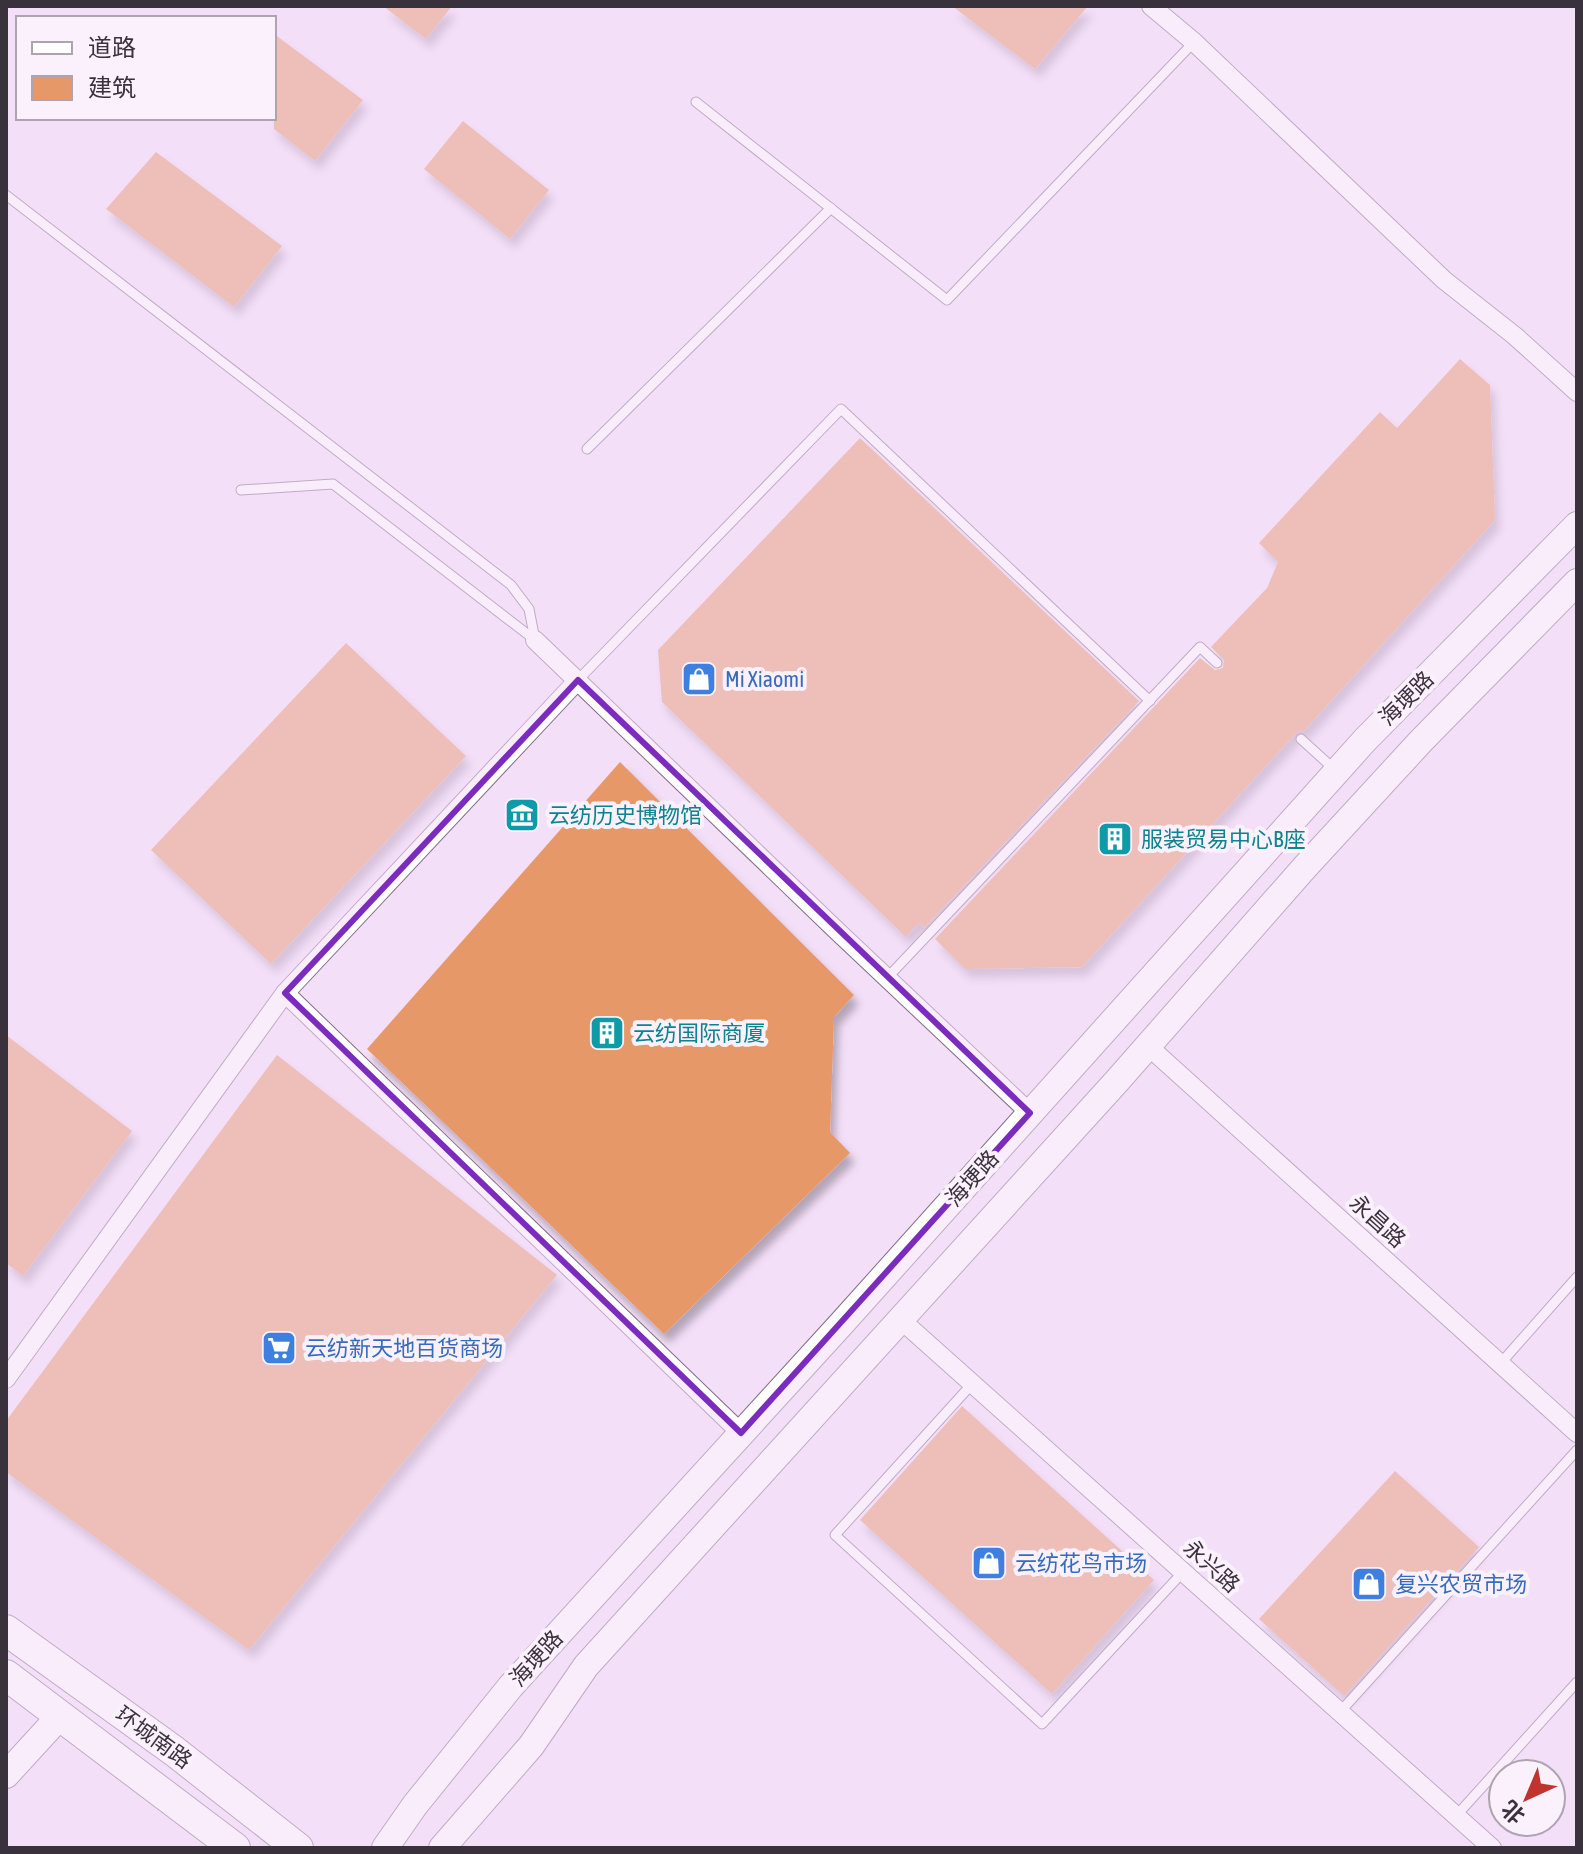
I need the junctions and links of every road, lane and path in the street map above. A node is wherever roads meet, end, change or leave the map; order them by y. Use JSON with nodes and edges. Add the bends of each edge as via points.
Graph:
{"nodes":[{"id":1,"x":1151,"y":6,"type":"edge"},
{"id":2,"x":1194,"y":42,"type":"junction"},
{"id":3,"x":696,"y":102,"type":"dead end"},
{"id":4,"x":6,"y":195,"type":"edge"},
{"id":5,"x":831,"y":208,"type":"junction"},
{"id":6,"x":1577,"y":392,"type":"edge"},
{"id":7,"x":587,"y":449,"type":"dead end"},
{"id":8,"x":241,"y":490,"type":"dead end"},
{"id":9,"x":1577,"y":525,"type":"edge"},
{"id":10,"x":1577,"y":582,"type":"edge"},
{"id":11,"x":535,"y":640,"type":"junction"},
{"id":12,"x":1217,"y":663,"type":"dead end"},
{"id":13,"x":578,"y":680,"type":"junction"},
{"id":14,"x":1150,"y":701,"type":"junction"},
{"id":15,"x":1301,"y":739,"type":"dead end"},
{"id":16,"x":1337,"y":771,"type":"junction"},
{"id":17,"x":887,"y":978,"type":"junction"},
{"id":18,"x":285,"y":993,"type":"junction"},
{"id":19,"x":1148,"y":1046,"type":"junction"},
{"id":20,"x":1030,"y":1113,"type":"junction"},
{"id":21,"x":1577,"y":1277,"type":"edge"},
{"id":22,"x":900,"y":1319,"type":"junction"},
{"id":23,"x":1500,"y":1364,"type":"junction"},
{"id":24,"x":6,"y":1379,"type":"edge"},
{"id":25,"x":972,"y":1384,"type":"junction"},
{"id":26,"x":741,"y":1433,"type":"junction"},
{"id":27,"x":1577,"y":1433,"type":"edge"},
{"id":28,"x":1577,"y":1450,"type":"edge"},
{"id":29,"x":1183,"y":1572,"type":"junction"},
{"id":30,"x":6,"y":1630,"type":"edge"},
{"id":31,"x":6,"y":1675,"type":"edge"},
{"id":32,"x":1577,"y":1682,"type":"edge"},
{"id":33,"x":1340,"y":1712,"type":"junction"},
{"id":34,"x":61,"y":1715,"type":"junction"},
{"id":35,"x":6,"y":1775,"type":"edge"},
{"id":36,"x":1456,"y":1816,"type":"junction"},
{"id":37,"x":235,"y":1848,"type":"edge"},
{"id":38,"x":298,"y":1848,"type":"edge"},
{"id":39,"x":385,"y":1848,"type":"edge"},
{"id":40,"x":442,"y":1848,"type":"edge"},
{"id":41,"x":1492,"y":1848,"type":"edge"}],
"edges":[{"from":1,"to":2,"type":"street"},
{"from":2,"to":5,"type":"lane","via":[[947,300]]},
{"from":2,"to":6,"type":"street","via":[[1444,280]]},
{"from":3,"to":5,"type":"lane"},
{"from":4,"to":11,"type":"lane","via":[[511,585],[529,609]]},
{"from":5,"to":7,"type":"lane"},
{"from":8,"to":11,"type":"lane","via":[[333,484]]},
{"from":9,"to":16,"type":"main road","name":"海埂路"},
{"from":10,"to":19,"type":"main road","name":"海埂路","via":[[1411,752]]},
{"from":11,"to":13,"type":"street"},
{"from":12,"to":14,"type":"lane","via":[[1200,647]]},
{"from":13,"to":14,"type":"lane","via":[[841,409]]},
{"from":13,"to":17,"type":"street"},
{"from":13,"to":18,"type":"street"},
{"from":14,"to":17,"type":"lane"},
{"from":15,"to":16,"type":"lane"},
{"from":16,"to":20,"type":"main road","name":"海埂路"},
{"from":17,"to":20,"type":"street"},
{"from":18,"to":24,"type":"street"},
{"from":18,"to":26,"type":"street"},
{"from":19,"to":22,"type":"main road","name":"海埂路"},
{"from":19,"to":23,"type":"street","name":"永昌路"},
{"from":20,"to":26,"type":"main road","name":"海埂路"},
{"from":21,"to":23,"type":"lane"},
{"from":22,"to":25,"type":"street","name":"永兴路"},
{"from":22,"to":40,"type":"main road","name":"海埂路","via":[[586,1666],[531,1746]]},
{"from":23,"to":27,"type":"street","name":"永昌路"},
{"from":25,"to":29,"type":"street","name":"永兴路"},
{"from":25,"to":29,"type":"lane","via":[[835,1535],[1042,1724]]},
{"from":26,"to":39,"type":"main road","name":"海埂路","via":[[511,1686]]},
{"from":28,"to":33,"type":"lane"},
{"from":29,"to":33,"type":"street","name":"永兴路"},
{"from":30,"to":38,"type":"main road","name":"环城南路"},
{"from":31,"to":34,"type":"main road","name":"环城南路"},
{"from":32,"to":36,"type":"lane"},
{"from":33,"to":36,"type":"street","name":"永兴路"},
{"from":34,"to":35,"type":"main road"},
{"from":34,"to":37,"type":"main road","name":"环城南路"},
{"from":36,"to":41,"type":"street","name":"永兴路"}]}
